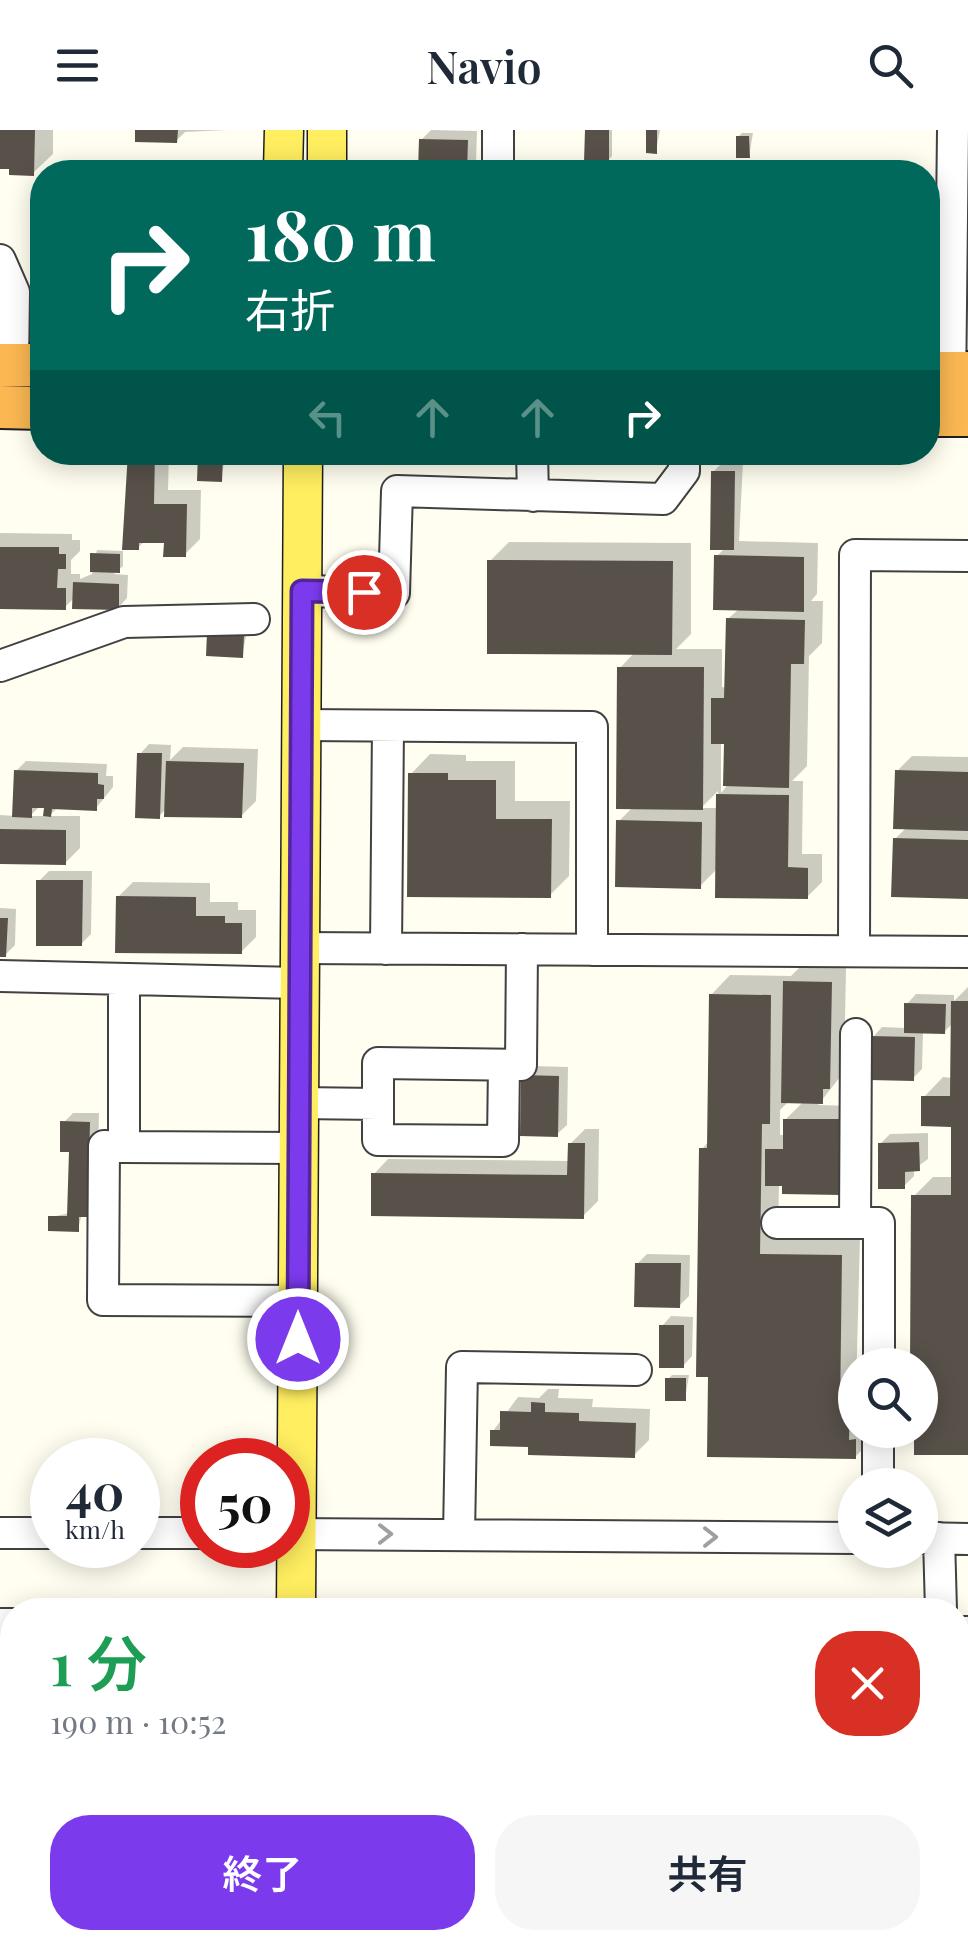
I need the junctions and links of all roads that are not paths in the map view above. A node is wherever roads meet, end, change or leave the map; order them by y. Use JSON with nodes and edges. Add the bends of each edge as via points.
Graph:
{"nodes":[{"id":1,"x":328,"y":130,"type":"edge"},
{"id":2,"x":498,"y":130,"type":"edge"},
{"id":3,"x":952,"y":130,"type":"edge"},
{"id":4,"x":327,"y":160,"type":"edge"},
{"id":5,"x":498,"y":160,"type":"edge"},
{"id":6,"x":0,"y":260,"type":"edge"},
{"id":7,"x":18,"y":365,"type":"edge"},
{"id":8,"x":948,"y":373,"type":"edge"},
{"id":9,"x":0,"y":408,"type":"edge"},
{"id":10,"x":30,"y":408,"type":"edge"},
{"id":11,"x":949,"y":415,"type":"edge"},
{"id":12,"x":304,"y":465,"type":"edge"},
{"id":13,"x":532,"y":465,"type":"edge"},
{"id":14,"x":684,"y":465,"type":"edge"},
{"id":15,"x":532,"y":496,"type":"junction"},
{"id":16,"x":968,"y":556,"type":"edge"},
{"id":17,"x":302,"y":591,"type":"junction"},
{"id":18,"x":254,"y":618,"type":"dead end"},
{"id":19,"x":0,"y":666,"type":"edge"},
{"id":20,"x":302,"y":724,"type":"junction"},
{"id":21,"x":388,"y":726,"type":"junction"},
{"id":22,"x":386,"y":949,"type":"junction"},
{"id":23,"x":522,"y":950,"type":"junction"},
{"id":24,"x":592,"y":950,"type":"junction"},
{"id":25,"x":854,"y":951,"type":"junction"},
{"id":26,"x":968,"y":952,"type":"edge"},
{"id":27,"x":300,"y":966,"type":"junction"},
{"id":28,"x":0,"y":976,"type":"edge"},
{"id":29,"x":124,"y":981,"type":"junction"},
{"id":30,"x":856,"y":1034,"type":"dead end"},
{"id":31,"x":504,"y":1065,"type":"junction"},
{"id":32,"x":299,"y":1103,"type":"junction"},
{"id":33,"x":378,"y":1104,"type":"junction"},
{"id":34,"x":124,"y":1146,"type":"junction"},
{"id":35,"x":299,"y":1148,"type":"junction"},
{"id":36,"x":776,"y":1223,"type":"dead end"},
{"id":37,"x":855,"y":1223,"type":"junction"},
{"id":38,"x":298,"y":1301,"type":"junction"},
{"id":39,"x":878,"y":1348,"type":"edge"},
{"id":40,"x":636,"y":1370,"type":"dead end"},
{"id":41,"x":294,"y":1438,"type":"edge"},
{"id":42,"x":0,"y":1533,"type":"edge"},
{"id":43,"x":30,"y":1533,"type":"edge"},
{"id":44,"x":310,"y":1534,"type":"edge"},
{"id":45,"x":459,"y":1534,"type":"junction"},
{"id":46,"x":838,"y":1538,"type":"edge"},
{"id":47,"x":942,"y":1538,"type":"edge"},
{"id":48,"x":294,"y":1568,"type":"edge"},
{"id":49,"x":295,"y":1598,"type":"edge"},
{"id":50,"x":941,"y":1598,"type":"edge"}],
"edges":[{"from":1,"to":4,"type":"main road"},
{"from":2,"to":5,"type":"street"},
{"from":3,"to":8,"type":"street"},
{"from":6,"to":7,"type":"street","via":[[14,292]]},
{"from":8,"to":11,"type":"street"},
{"from":9,"to":10,"type":"highway"},
{"from":12,"to":17,"type":"main road"},
{"from":13,"to":15,"type":"street"},
{"from":14,"to":15,"type":"street","via":[[663,500]]},
{"from":15,"to":17,"type":"street","via":[[396,491],[394,593]]},
{"from":16,"to":25,"type":"street","via":[[855,555]]},
{"from":17,"to":20,"type":"main road"},
{"from":18,"to":19,"type":"street","via":[[124,622]]},
{"from":20,"to":21,"type":"street"},
{"from":20,"to":27,"type":"main road"},
{"from":21,"to":22,"type":"street"},
{"from":21,"to":24,"type":"street","via":[[592,727]]},
{"from":22,"to":23,"type":"street"},
{"from":22,"to":27,"type":"street"},
{"from":23,"to":24,"type":"street"},
{"from":23,"to":31,"type":"street","via":[[521,1064]]},
{"from":24,"to":25,"type":"street"},
{"from":25,"to":26,"type":"street"},
{"from":27,"to":29,"type":"street"},
{"from":27,"to":32,"type":"main road"},
{"from":28,"to":29,"type":"street"},
{"from":29,"to":34,"type":"street"},
{"from":30,"to":37,"type":"street"},
{"from":31,"to":33,"type":"street","via":[[378,1063]]},
{"from":31,"to":33,"type":"street","via":[[503,1141],[378,1140]]},
{"from":32,"to":33,"type":"street"},
{"from":32,"to":35,"type":"main road"},
{"from":34,"to":35,"type":"street"},
{"from":34,"to":38,"type":"street","via":[[104,1146],[103,1300]]},
{"from":35,"to":38,"type":"main road"},
{"from":36,"to":37,"type":"street"},
{"from":37,"to":39,"type":"street","via":[[879,1223]]},
{"from":38,"to":41,"type":"main road"},
{"from":40,"to":45,"type":"street","via":[[462,1367]]},
{"from":42,"to":43,"type":"street"},
{"from":44,"to":45,"type":"street","one_way":true},
{"from":45,"to":46,"type":"street","one_way":true},
{"from":47,"to":50,"type":"street"},
{"from":48,"to":49,"type":"main road"}]}
